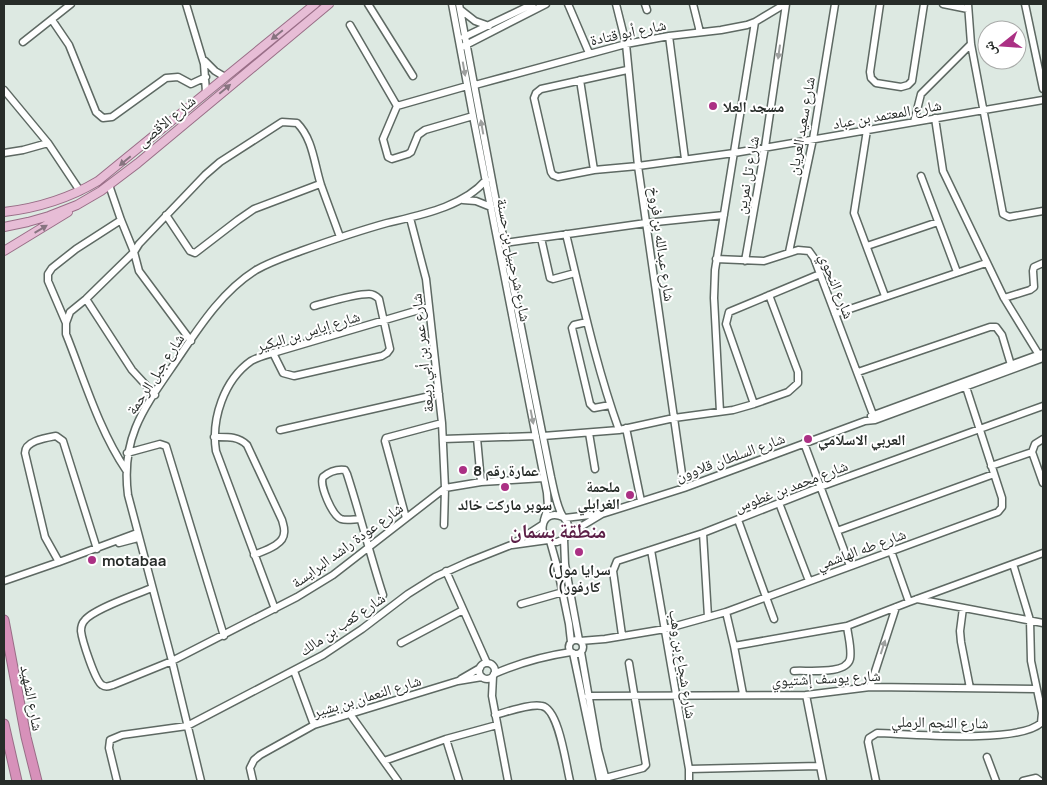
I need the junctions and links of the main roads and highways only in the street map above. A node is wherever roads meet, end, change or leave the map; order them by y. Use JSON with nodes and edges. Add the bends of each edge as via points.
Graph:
{"nodes":[{"id":1,"x":314,"y":4,"type":"edge"},
{"id":2,"x":329,"y":4,"type":"edge"},
{"id":3,"x":77,"y":205,"type":"junction"},
{"id":4,"x":4,"y":207,"type":"edge"},
{"id":5,"x":27,"y":208,"type":"junction"},
{"id":6,"x":4,"y":212,"type":"edge"},
{"id":7,"x":4,"y":226,"type":"edge"},
{"id":8,"x":4,"y":251,"type":"edge"},
{"id":9,"x":4,"y":620,"type":"edge"},
{"id":10,"x":4,"y":724,"type":"edge"},
{"id":11,"x":16,"y":781,"type":"edge"},
{"id":12,"x":37,"y":781,"type":"edge"}],
"edges":[{"from":1,"to":5,"type":"main road","name":"شارع الأقصى","one_way":true,"via":[[111,172],[61,200]]},
{"from":3,"to":2,"type":"main road","name":"شارع الأقصى","one_way":true,"via":[[138,163]]},
{"from":3,"to":7,"type":"main road","name":"شارع الأقصى","via":[[28,222]]},
{"from":8,"to":3,"type":"main road","one_way":true},
{"from":4,"to":5,"type":"main road"},
{"from":5,"to":6,"type":"main road","name":"شارع الأقصى"},
{"from":9,"to":12,"type":"highway","name":"شارع الشهيد"},
{"from":10,"to":11,"type":"highway"}]}
